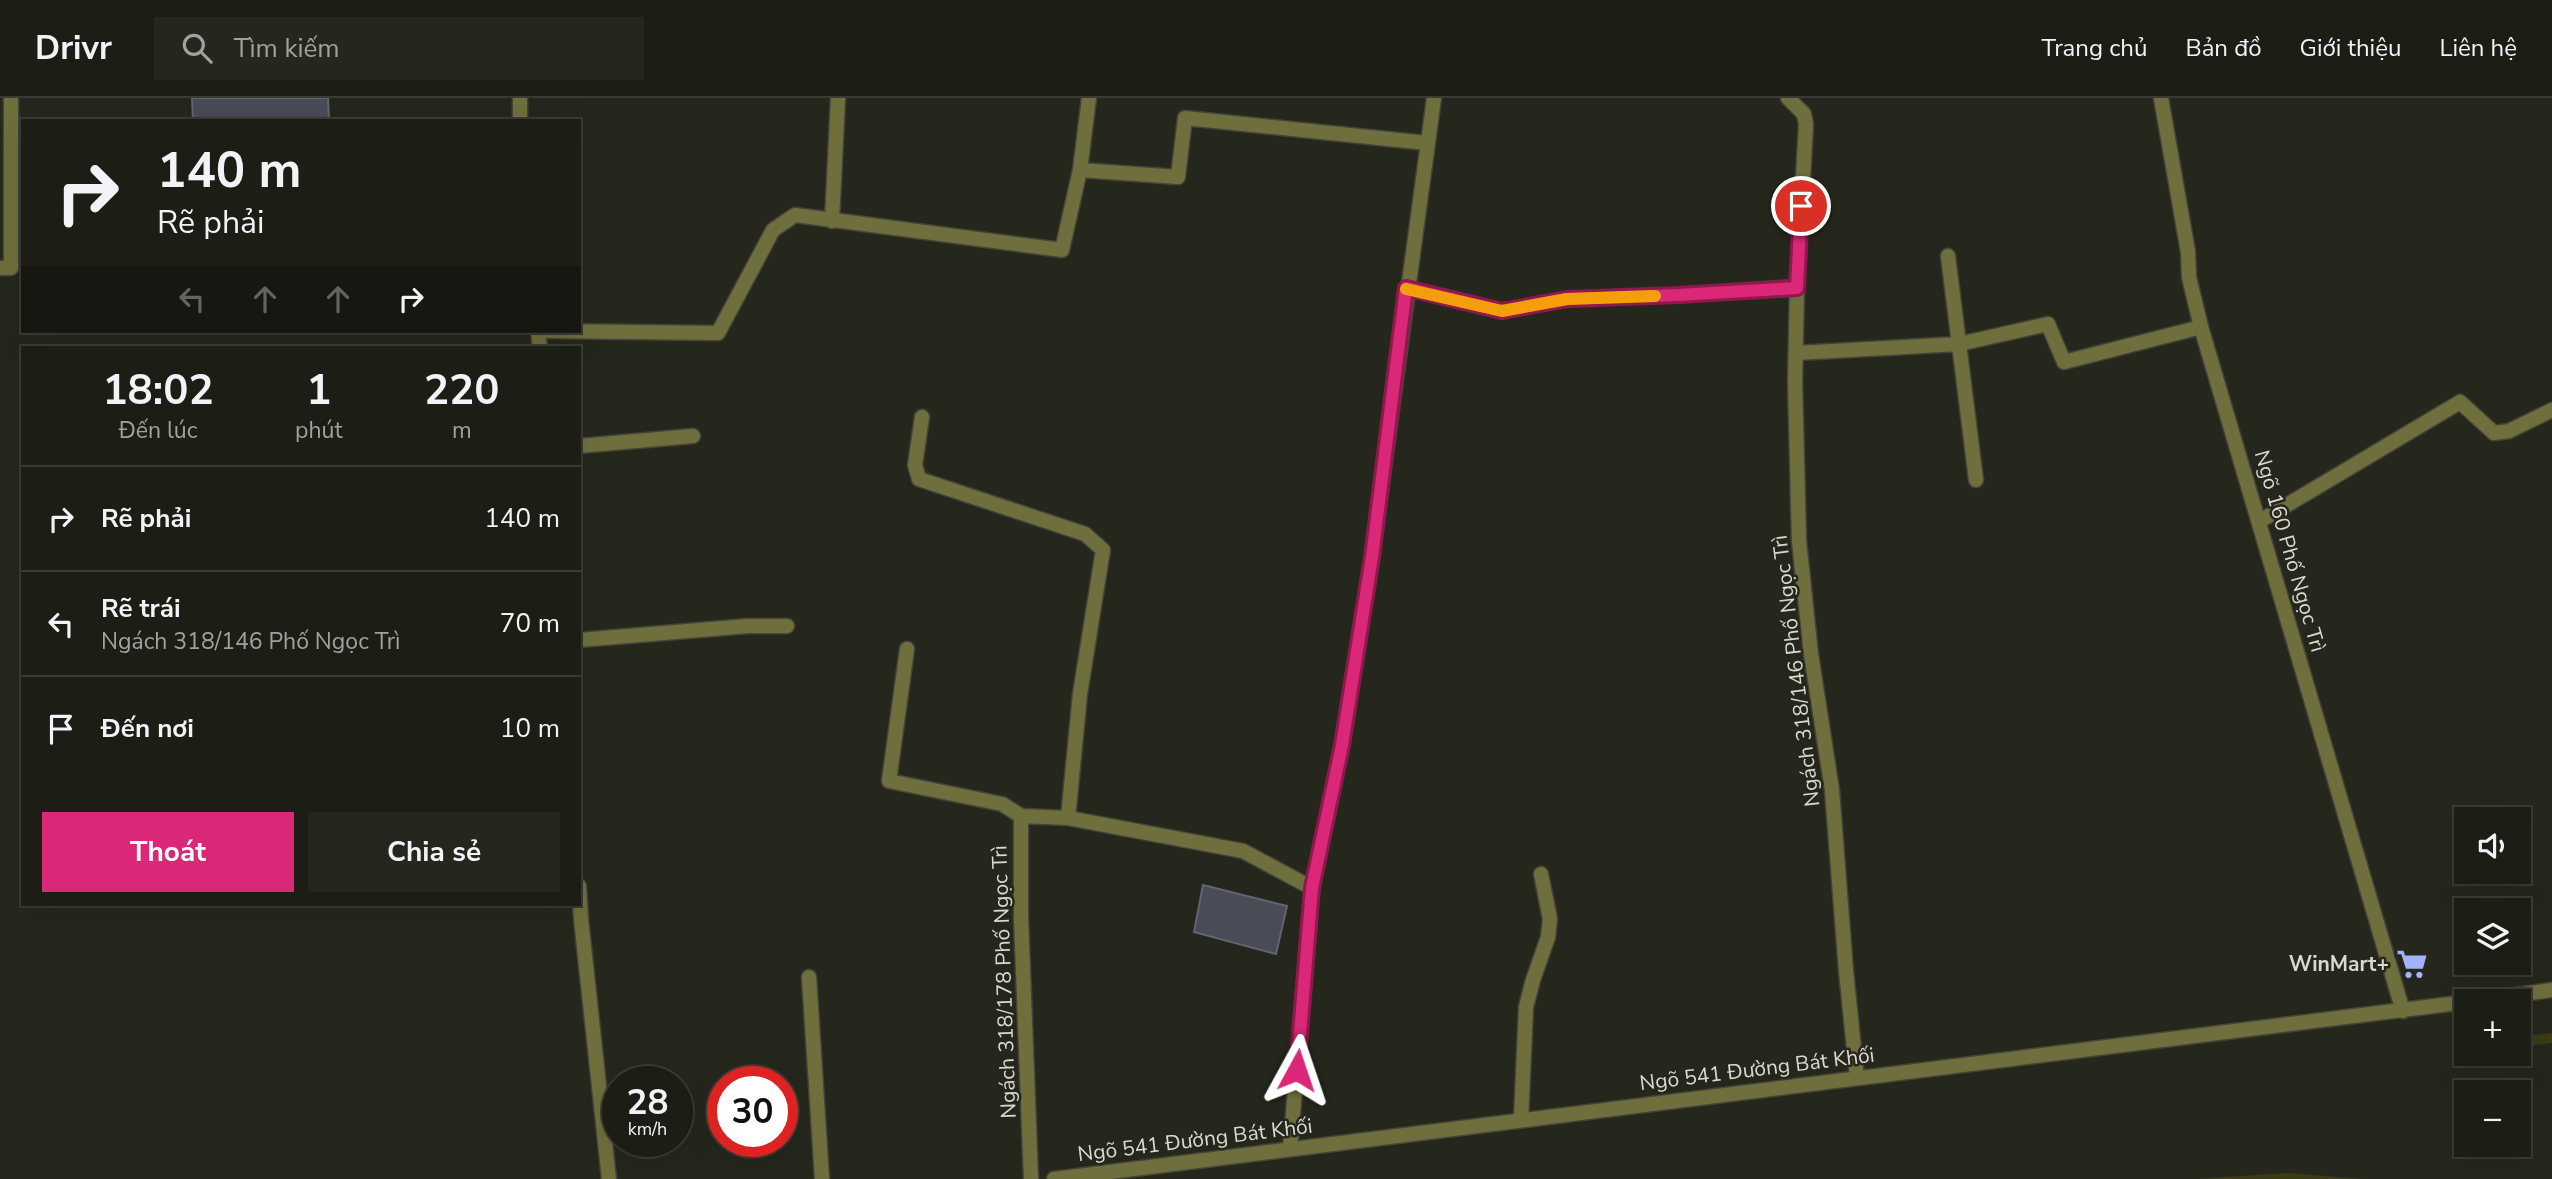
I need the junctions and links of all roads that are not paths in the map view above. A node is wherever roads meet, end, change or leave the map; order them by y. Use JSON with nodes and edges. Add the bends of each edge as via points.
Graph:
{"nodes":[{"id":1,"x":11,"y":98,"type":"edge"},
{"id":2,"x":520,"y":98,"type":"edge"},
{"id":3,"x":838,"y":98,"type":"edge"},
{"id":4,"x":1089,"y":98,"type":"edge"},
{"id":5,"x":1434,"y":98,"type":"edge"},
{"id":6,"x":1788,"y":98,"type":"edge"},
{"id":7,"x":2161,"y":98,"type":"edge"},
{"id":8,"x":520,"y":119,"type":"edge"},
{"id":9,"x":1427,"y":143,"type":"junction"},
{"id":10,"x":1080,"y":170,"type":"junction"},
{"id":11,"x":832,"y":220,"type":"junction"},
{"id":12,"x":1948,"y":256,"type":"dead end"},
{"id":13,"x":6,"y":268,"type":"edge"},
{"id":14,"x":1406,"y":288,"type":"junction"},
{"id":15,"x":1797,"y":288,"type":"junction"},
{"id":16,"x":2201,"y":327,"type":"junction"},
{"id":17,"x":581,"y":331,"type":"edge"},
{"id":18,"x":1959,"y":344,"type":"junction"},
{"id":19,"x":1796,"y":353,"type":"junction"},
{"id":20,"x":2552,"y":410,"type":"edge"},
{"id":21,"x":922,"y":417,"type":"dead end"},
{"id":22,"x":693,"y":436,"type":"dead end"},
{"id":23,"x":581,"y":446,"type":"edge"},
{"id":24,"x":1976,"y":480,"type":"dead end"},
{"id":25,"x":2260,"y":521,"type":"junction"},
{"id":26,"x":787,"y":626,"type":"dead end"},
{"id":27,"x":581,"y":640,"type":"edge"},
{"id":28,"x":907,"y":649,"type":"dead end"},
{"id":29,"x":1021,"y":816,"type":"junction"},
{"id":30,"x":1068,"y":818,"type":"junction"},
{"id":31,"x":1541,"y":874,"type":"dead end"},
{"id":32,"x":1312,"y":888,"type":"junction"},
{"id":33,"x":580,"y":906,"type":"edge"},
{"id":34,"x":809,"y":977,"type":"dead end"},
{"id":35,"x":2552,"y":990,"type":"edge"},
{"id":36,"x":2531,"y":993,"type":"edge"},
{"id":37,"x":2454,"y":1004,"type":"edge"},
{"id":38,"x":2403,"y":1011,"type":"junction"},
{"id":39,"x":1857,"y":1078,"type":"junction"},
{"id":40,"x":1521,"y":1120,"type":"junction"},
{"id":41,"x":1290,"y":1149,"type":"junction"},
{"id":42,"x":609,"y":1179,"type":"edge"},
{"id":43,"x":822,"y":1179,"type":"edge"},
{"id":44,"x":1031,"y":1179,"type":"edge"},
{"id":45,"x":1054,"y":1179,"type":"edge"}],
"edges":[{"from":1,"to":13,"type":"street"},
{"from":2,"to":8,"type":"street"},
{"from":3,"to":11,"type":"street"},
{"from":4,"to":10,"type":"street"},
{"from":5,"to":9,"type":"street"},
{"from":6,"to":15,"type":"street","name":"Ngách 318/146 Phố Ngọc Trì","via":[[1804,114],[1806,124]]},
{"from":7,"to":16,"type":"street","name":"Ngõ 160 Phố Ngọc Trì"},
{"from":9,"to":10,"type":"street","via":[[1185,118],[1178,177]]},
{"from":9,"to":14,"type":"street"},
{"from":10,"to":11,"type":"street","via":[[1062,250]]},
{"from":11,"to":17,"type":"street","via":[[795,215],[773,230],[718,333]]},
{"from":12,"to":18,"type":"street"},
{"from":14,"to":15,"type":"street","via":[[1502,311],[1567,299]]},
{"from":14,"to":32,"type":"street","via":[[1372,557],[1342,745]]},
{"from":15,"to":19,"type":"street","name":"Ngách 318/146 Phố Ngọc Trì"},
{"from":16,"to":18,"type":"street","via":[[2064,362],[2048,324]]},
{"from":16,"to":25,"type":"street","name":"Ngõ 160 Phố Ngọc Trì"},
{"from":18,"to":19,"type":"street"},
{"from":18,"to":24,"type":"street"},
{"from":19,"to":39,"type":"street","name":"Ngách 318/146 Phố Ngọc Trì","via":[[1799,541],[1832,790]]},
{"from":20,"to":25,"type":"street","via":[[2509,431],[2494,433],[2460,402]]},
{"from":21,"to":30,"type":"street","via":[[915,465],[919,479],[1085,534],[1103,550],[1080,694]]},
{"from":22,"to":23,"type":"street"},
{"from":25,"to":38,"type":"street","name":"Ngõ 160 Phố Ngọc Trì"},
{"from":26,"to":27,"type":"street"},
{"from":28,"to":29,"type":"street","via":[[889,782],[1002,804]]},
{"from":29,"to":30,"type":"street","name":"Ngách 318/178 Phố Ngọc Trì"},
{"from":29,"to":44,"type":"street","name":"Ngách 318/178 Phố Ngọc Trì"},
{"from":30,"to":32,"type":"street","name":"Ngách 318/178 Phố Ngọc Trì","via":[[1243,852]]},
{"from":31,"to":40,"type":"street","via":[[1550,919],[1526,1007]]},
{"from":32,"to":41,"type":"street"},
{"from":33,"to":42,"type":"street"},
{"from":34,"to":43,"type":"street"},
{"from":35,"to":36,"type":"street"},
{"from":37,"to":38,"type":"street","name":"Ngõ 541 Đường Bát Khối"},
{"from":38,"to":39,"type":"street","name":"Ngõ 541 Đường Bát Khối"},
{"from":39,"to":40,"type":"street","name":"Ngõ 541 Đường Bát Khối"},
{"from":40,"to":41,"type":"street","name":"Ngõ 541 Đường Bát Khối"},
{"from":41,"to":45,"type":"street","name":"Ngõ 541 Đường Bát Khối"}]}
